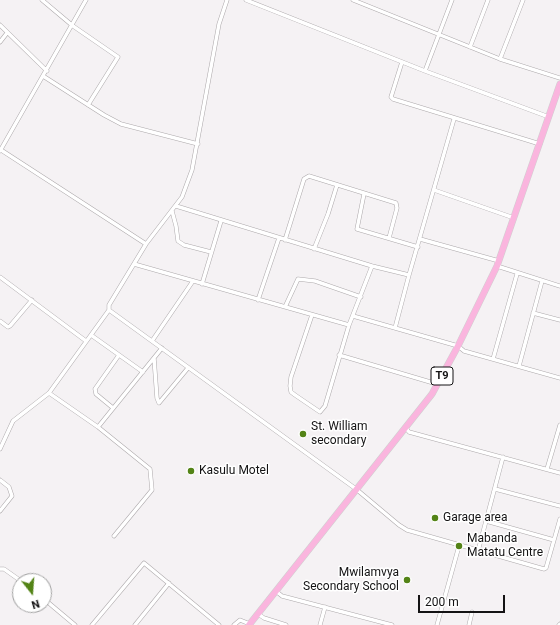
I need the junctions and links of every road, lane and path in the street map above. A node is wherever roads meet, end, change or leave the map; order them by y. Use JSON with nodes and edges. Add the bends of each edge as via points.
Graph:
{"nodes":[{"id":1,"x":42,"y":0,"type":"edge"},
{"id":2,"x":86,"y":0,"type":"edge"},
{"id":3,"x":227,"y":0,"type":"edge"},
{"id":4,"x":246,"y":0,"type":"edge"},
{"id":5,"x":353,"y":0,"type":"edge"},
{"id":6,"x":452,"y":0,"type":"edge"},
{"id":7,"x":488,"y":0,"type":"edge"},
{"id":8,"x":523,"y":0,"type":"edge"},
{"id":9,"x":0,"y":25,"type":"edge"},
{"id":10,"x":73,"y":26,"type":"junction"},
{"id":11,"x":7,"y":33,"type":"junction"},
{"id":12,"x":439,"y":34,"type":"junction"},
{"id":13,"x":0,"y":42,"type":"edge"},
{"id":14,"x":470,"y":47,"type":"junction"},
{"id":15,"x":500,"y":59,"type":"junction"},
{"id":16,"x":402,"y":62,"type":"junction"},
{"id":17,"x":47,"y":71,"type":"junction"},
{"id":18,"x":425,"y":71,"type":"junction"},
{"id":19,"x":44,"y":76,"type":"junction"},
{"id":20,"x":560,"y":78,"type":"edge"},
{"id":21,"x":560,"y":84,"type":"edge"},
{"id":22,"x":88,"y":105,"type":"junction"},
{"id":23,"x":549,"y":117,"type":"junction"},
{"id":24,"x":454,"y":119,"type":"junction"},
{"id":25,"x":198,"y":144,"type":"junction"},
{"id":26,"x":540,"y":144,"type":"junction"},
{"id":27,"x":0,"y":150,"type":"edge"},
{"id":28,"x":336,"y":185,"type":"junction"},
{"id":29,"x":434,"y":190,"type":"junction"},
{"id":30,"x":364,"y":194,"type":"junction"},
{"id":31,"x":176,"y":206,"type":"junction"},
{"id":32,"x":172,"y":211,"type":"junction"},
{"id":33,"x":514,"y":218,"type":"junction"},
{"id":34,"x":220,"y":221,"type":"junction"},
{"id":35,"x":279,"y":238,"type":"junction"},
{"id":36,"x":389,"y":238,"type":"junction"},
{"id":37,"x":420,"y":239,"type":"junction"},
{"id":38,"x":285,"y":240,"type":"junction"},
{"id":39,"x":146,"y":244,"type":"junction"},
{"id":40,"x":418,"y":247,"type":"junction"},
{"id":41,"x":314,"y":249,"type":"junction"},
{"id":42,"x":211,"y":252,"type":"junction"},
{"id":43,"x":134,"y":264,"type":"junction"},
{"id":44,"x":498,"y":264,"type":"junction"},
{"id":45,"x":372,"y":266,"type":"junction"},
{"id":46,"x":517,"y":274,"type":"junction"},
{"id":47,"x":409,"y":275,"type":"junction"},
{"id":48,"x":0,"y":277,"type":"edge"},
{"id":49,"x":193,"y":281,"type":"junction"},
{"id":50,"x":542,"y":281,"type":"junction"},
{"id":51,"x":202,"y":284,"type":"junction"},
{"id":52,"x":560,"y":286,"type":"edge"},
{"id":53,"x":361,"y":297,"type":"junction"},
{"id":54,"x":32,"y":300,"type":"junction"},
{"id":55,"x":258,"y":300,"type":"junction"},
{"id":56,"x":285,"y":307,"type":"junction"},
{"id":57,"x":109,"y":310,"type":"junction"},
{"id":58,"x":533,"y":313,"type":"junction"},
{"id":59,"x":312,"y":315,"type":"junction"},
{"id":60,"x":353,"y":316,"type":"junction"},
{"id":61,"x":560,"y":320,"type":"edge"},
{"id":62,"x":0,"y":321,"type":"edge"},
{"id":63,"x":349,"y":325,"type":"junction"},
{"id":64,"x":395,"y":328,"type":"junction"},
{"id":65,"x":91,"y":335,"type":"junction"},
{"id":66,"x":86,"y":341,"type":"junction"},
{"id":67,"x":152,"y":341,"type":"junction"},
{"id":68,"x":458,"y":346,"type":"junction"},
{"id":69,"x":162,"y":348,"type":"junction"},
{"id":70,"x":119,"y":355,"type":"junction"},
{"id":71,"x":339,"y":355,"type":"junction"},
{"id":72,"x":154,"y":358,"type":"junction"},
{"id":73,"x":493,"y":359,"type":"junction"},
{"id":74,"x":519,"y":366,"type":"junction"},
{"id":75,"x":188,"y":368,"type":"junction"},
{"id":76,"x":143,"y":372,"type":"junction"},
{"id":77,"x":560,"y":378,"type":"edge"},
{"id":78,"x":437,"y":384,"type":"junction"},
{"id":79,"x":49,"y":393,"type":"junction"},
{"id":80,"x":113,"y":408,"type":"junction"},
{"id":81,"x":560,"y":425,"type":"edge"},
{"id":82,"x":98,"y":427,"type":"junction"},
{"id":83,"x":406,"y":428,"type":"junction"},
{"id":84,"x":0,"y":449,"type":"edge"},
{"id":85,"x":503,"y":457,"type":"junction"},
{"id":86,"x":547,"y":469,"type":"junction"},
{"id":87,"x":560,"y":473,"type":"edge"},
{"id":88,"x":0,"y":480,"type":"edge"},
{"id":89,"x":356,"y":489,"type":"junction"},
{"id":90,"x":495,"y":489,"type":"junction"},
{"id":91,"x":560,"y":506,"type":"edge"},
{"id":92,"x":0,"y":511,"type":"edge"},
{"id":93,"x":560,"y":519,"type":"edge"},
{"id":94,"x":486,"y":521,"type":"junction"},
{"id":95,"x":114,"y":536,"type":"dead end"},
{"id":96,"x":554,"y":540,"type":"junction"},
{"id":97,"x":459,"y":546,"type":"junction"},
{"id":98,"x":478,"y":551,"type":"junction"},
{"id":99,"x":0,"y":569,"type":"edge"},
{"id":100,"x":12,"y":575,"type":"edge"},
{"id":101,"x":169,"y":583,"type":"junction"},
{"id":102,"x":277,"y":592,"type":"junction"},
{"id":103,"x":52,"y":606,"type":"edge"},
{"id":104,"x":325,"y":607,"type":"junction"},
{"id":105,"x":472,"y":612,"type":"dead end"},
{"id":106,"x":258,"y":614,"type":"junction"},
{"id":107,"x":250,"y":624,"type":"edge"},
{"id":108,"x":75,"y":625,"type":"edge"},
{"id":109,"x":92,"y":625,"type":"edge"},
{"id":110,"x":135,"y":625,"type":"edge"},
{"id":111,"x":219,"y":625,"type":"edge"},
{"id":112,"x":234,"y":625,"type":"edge"},
{"id":113,"x":286,"y":625,"type":"edge"},
{"id":114,"x":320,"y":625,"type":"edge"},
{"id":115,"x":392,"y":625,"type":"edge"},
{"id":116,"x":437,"y":625,"type":"edge"},
{"id":117,"x":469,"y":625,"type":"edge"}],
"edges":[{"from":1,"to":10,"type":"street"},
{"from":2,"to":10,"type":"street"},
{"from":3,"to":25,"type":"street","via":[[219,24]]},
{"from":4,"to":16,"type":"street"},
{"from":5,"to":12,"type":"street"},
{"from":6,"to":12,"type":"street"},
{"from":7,"to":14,"type":"street"},
{"from":8,"to":15,"type":"street"},
{"from":9,"to":11,"type":"street"},
{"from":10,"to":17,"type":"street"},
{"from":10,"to":22,"type":"street","via":[[118,57]]},
{"from":11,"to":13,"type":"street"},
{"from":11,"to":17,"type":"street"},
{"from":12,"to":14,"type":"street"},
{"from":12,"to":18,"type":"street"},
{"from":14,"to":15,"type":"street"},
{"from":15,"to":20,"type":"street"},
{"from":16,"to":18,"type":"street"},
{"from":16,"to":24,"type":"street","via":[[391,97],[393,100]]},
{"from":17,"to":19,"type":"street"},
{"from":18,"to":23,"type":"street"},
{"from":19,"to":22,"type":"street"},
{"from":19,"to":27,"type":"street"},
{"from":21,"to":23,"type":"highway","number":"T9"},
{"from":22,"to":25,"type":"street","via":[[121,124]]},
{"from":23,"to":26,"type":"highway","number":"T9"},
{"from":24,"to":26,"type":"street"},
{"from":24,"to":29,"type":"street"},
{"from":25,"to":31,"type":"street","via":[[192,170]]},
{"from":26,"to":33,"type":"highway","number":"T9"},
{"from":27,"to":39,"type":"street"},
{"from":28,"to":30,"type":"street"},
{"from":28,"to":38,"type":"street","via":[[309,176],[304,179]]},
{"from":28,"to":41,"type":"street"},
{"from":29,"to":33,"type":"street"},
{"from":29,"to":37,"type":"street"},
{"from":30,"to":36,"type":"street","via":[[397,205]]},
{"from":30,"to":36,"type":"street","via":[[356,229]]},
{"from":31,"to":32,"type":"street"},
{"from":31,"to":34,"type":"street"},
{"from":32,"to":39,"type":"street"},
{"from":32,"to":42,"type":"street","via":[[178,241]]},
{"from":33,"to":44,"type":"highway","number":"T9"},
{"from":34,"to":35,"type":"street"},
{"from":34,"to":42,"type":"street"},
{"from":35,"to":38,"type":"street"},
{"from":35,"to":55,"type":"street"},
{"from":36,"to":40,"type":"street"},
{"from":37,"to":40,"type":"street"},
{"from":37,"to":44,"type":"street"},
{"from":38,"to":41,"type":"street"},
{"from":39,"to":43,"type":"street"},
{"from":40,"to":47,"type":"street"},
{"from":41,"to":45,"type":"street"},
{"from":42,"to":51,"type":"street"},
{"from":43,"to":49,"type":"street"},
{"from":43,"to":57,"type":"street","via":[[109,305]]},
{"from":44,"to":46,"type":"street"},
{"from":44,"to":68,"type":"highway","number":"T9"},
{"from":45,"to":47,"type":"street"},
{"from":45,"to":53,"type":"street"},
{"from":46,"to":50,"type":"street"},
{"from":46,"to":73,"type":"street"},
{"from":47,"to":64,"type":"street"},
{"from":48,"to":54,"type":"street"},
{"from":49,"to":51,"type":"street"},
{"from":49,"to":67,"type":"street"},
{"from":50,"to":52,"type":"street"},
{"from":50,"to":58,"type":"street"},
{"from":51,"to":55,"type":"street"},
{"from":53,"to":56,"type":"street","via":[[315,281],[298,279]]},
{"from":53,"to":60,"type":"street"},
{"from":54,"to":62,"type":"street","via":[[10,326]]},
{"from":54,"to":66,"type":"street"},
{"from":55,"to":56,"type":"street"},
{"from":56,"to":59,"type":"street"},
{"from":57,"to":65,"type":"street"},
{"from":57,"to":67,"type":"street"},
{"from":58,"to":61,"type":"street"},
{"from":58,"to":74,"type":"street"},
{"from":59,"to":63,"type":"street"},
{"from":59,"to":71,"type":"street","via":[[291,377],[291,392],[320,412],[325,406]]},
{"from":60,"to":63,"type":"street"},
{"from":60,"to":64,"type":"street"},
{"from":63,"to":71,"type":"street"},
{"from":64,"to":68,"type":"street"},
{"from":65,"to":66,"type":"street"},
{"from":65,"to":70,"type":"street"},
{"from":66,"to":79,"type":"street"},
{"from":67,"to":69,"type":"street"},
{"from":68,"to":73,"type":"street","via":[[464,351]]},
{"from":68,"to":78,"type":"highway","number":"T9"},
{"from":69,"to":72,"type":"street"},
{"from":69,"to":75,"type":"street"},
{"from":70,"to":76,"type":"street"},
{"from":70,"to":80,"type":"street","via":[[95,390],[96,394]]},
{"from":71,"to":78,"type":"street"},
{"from":72,"to":75,"type":"street","via":[[159,403]]},
{"from":72,"to":76,"type":"street"},
{"from":73,"to":74,"type":"street"},
{"from":74,"to":77,"type":"street"},
{"from":75,"to":89,"type":"street"},
{"from":76,"to":80,"type":"street"},
{"from":78,"to":83,"type":"highway","number":"T9"},
{"from":79,"to":82,"type":"street"},
{"from":79,"to":84,"type":"street","via":[[13,421]]},
{"from":80,"to":82,"type":"street"},
{"from":81,"to":86,"type":"street"},
{"from":82,"to":95,"type":"street","via":[[150,469],[153,481],[152,490]]},
{"from":83,"to":85,"type":"street","via":[[409,432]]},
{"from":83,"to":89,"type":"highway","number":"T9"},
{"from":85,"to":86,"type":"street"},
{"from":85,"to":90,"type":"street"},
{"from":86,"to":87,"type":"street"},
{"from":88,"to":92,"type":"street","via":[[9,487],[12,496]]},
{"from":89,"to":97,"type":"street","via":[[407,530]]},
{"from":89,"to":102,"type":"highway","number":"T9"},
{"from":90,"to":91,"type":"street"},
{"from":90,"to":94,"type":"street"},
{"from":93,"to":96,"type":"street"},
{"from":94,"to":96,"type":"street"},
{"from":94,"to":98,"type":"street"},
{"from":96,"to":98,"type":"street","via":[[544,569]]},
{"from":97,"to":98,"type":"street"},
{"from":97,"to":116,"type":"street"},
{"from":99,"to":100,"type":"street"},
{"from":101,"to":109,"type":"street","via":[[144,563]]},
{"from":101,"to":110,"type":"street"},
{"from":101,"to":111,"type":"street"},
{"from":102,"to":104,"type":"street","via":[[282,596]]},
{"from":102,"to":106,"type":"highway","number":"T9"},
{"from":103,"to":108,"type":"street"},
{"from":104,"to":114,"type":"street"},
{"from":104,"to":115,"type":"street"},
{"from":105,"to":117,"type":"street"},
{"from":106,"to":107,"type":"highway","number":"T9"},
{"from":106,"to":113,"type":"street"},
{"from":107,"to":112,"type":"street","via":[[240,620]]}]}
